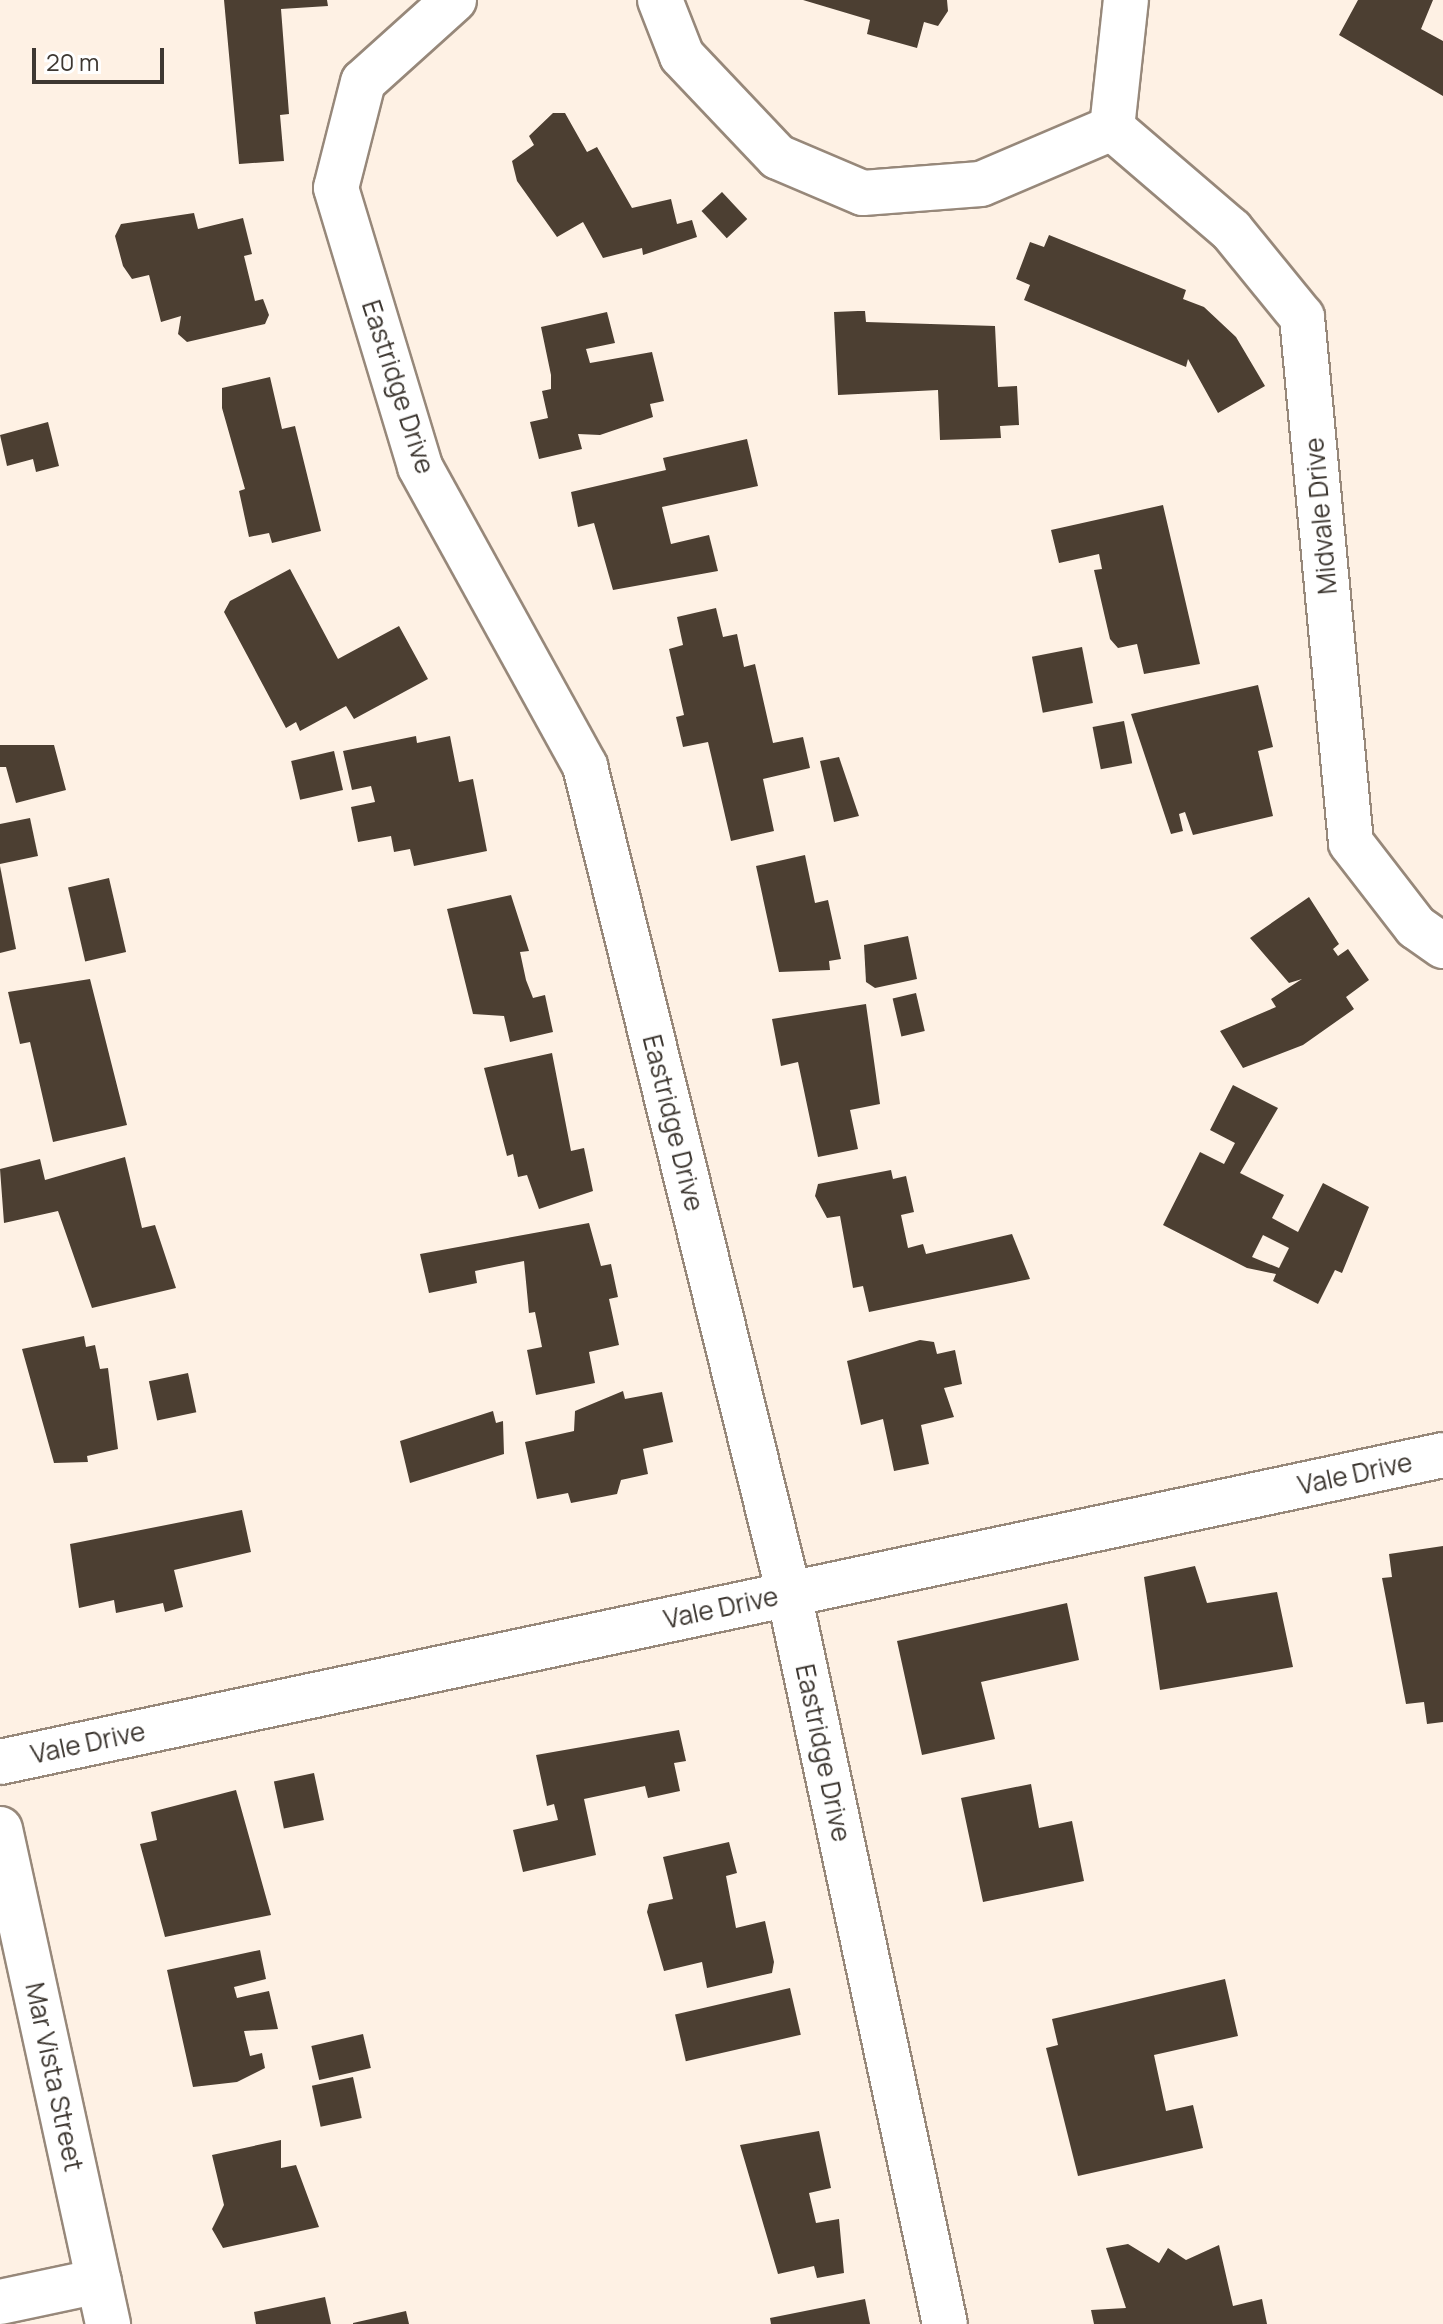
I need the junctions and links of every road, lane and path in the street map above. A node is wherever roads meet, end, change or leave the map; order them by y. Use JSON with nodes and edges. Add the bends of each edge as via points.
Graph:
{"nodes":[{"id":1,"x":454,"y":0,"type":"edge"},
{"id":2,"x":660,"y":0,"type":"edge"},
{"id":3,"x":1126,"y":0,"type":"edge"},
{"id":4,"x":1112,"y":128,"type":"junction"},
{"id":5,"x":1443,"y":946,"type":"edge"},
{"id":6,"x":1443,"y":1455,"type":"edge"},
{"id":7,"x":789,"y":1594,"type":"junction"},
{"id":8,"x":0,"y":1762,"type":"edge"},
{"id":9,"x":0,"y":1829,"type":"edge"},
{"id":10,"x":99,"y":2281,"type":"junction"},
{"id":11,"x":0,"y":2302,"type":"edge"},
{"id":12,"x":108,"y":2324,"type":"edge"},
{"id":13,"x":945,"y":2324,"type":"edge"}],
"edges":[{"from":1,"to":7,"type":"street","name":"Eastridge Drive","via":[[363,82],[336,188],[420,467],[585,766]]},
{"from":2,"to":4,"type":"street","via":[[682,56],[778,157],[863,193],[981,184]]},
{"from":3,"to":4,"type":"street"},
{"from":4,"to":5,"type":"street","name":"Midvale Drive","via":[[1231,230],[1302,317],[1351,843],[1416,927]]},
{"from":6,"to":7,"type":"street","name":"Vale Drive"},
{"from":7,"to":8,"type":"street","name":"Vale Drive"},
{"from":7,"to":13,"type":"street","name":"Eastridge Drive"},
{"from":9,"to":10,"type":"street","name":"Mar Vista Street"},
{"from":10,"to":11,"type":"street"},
{"from":10,"to":12,"type":"street","name":"Mar Vista Street"}]}
